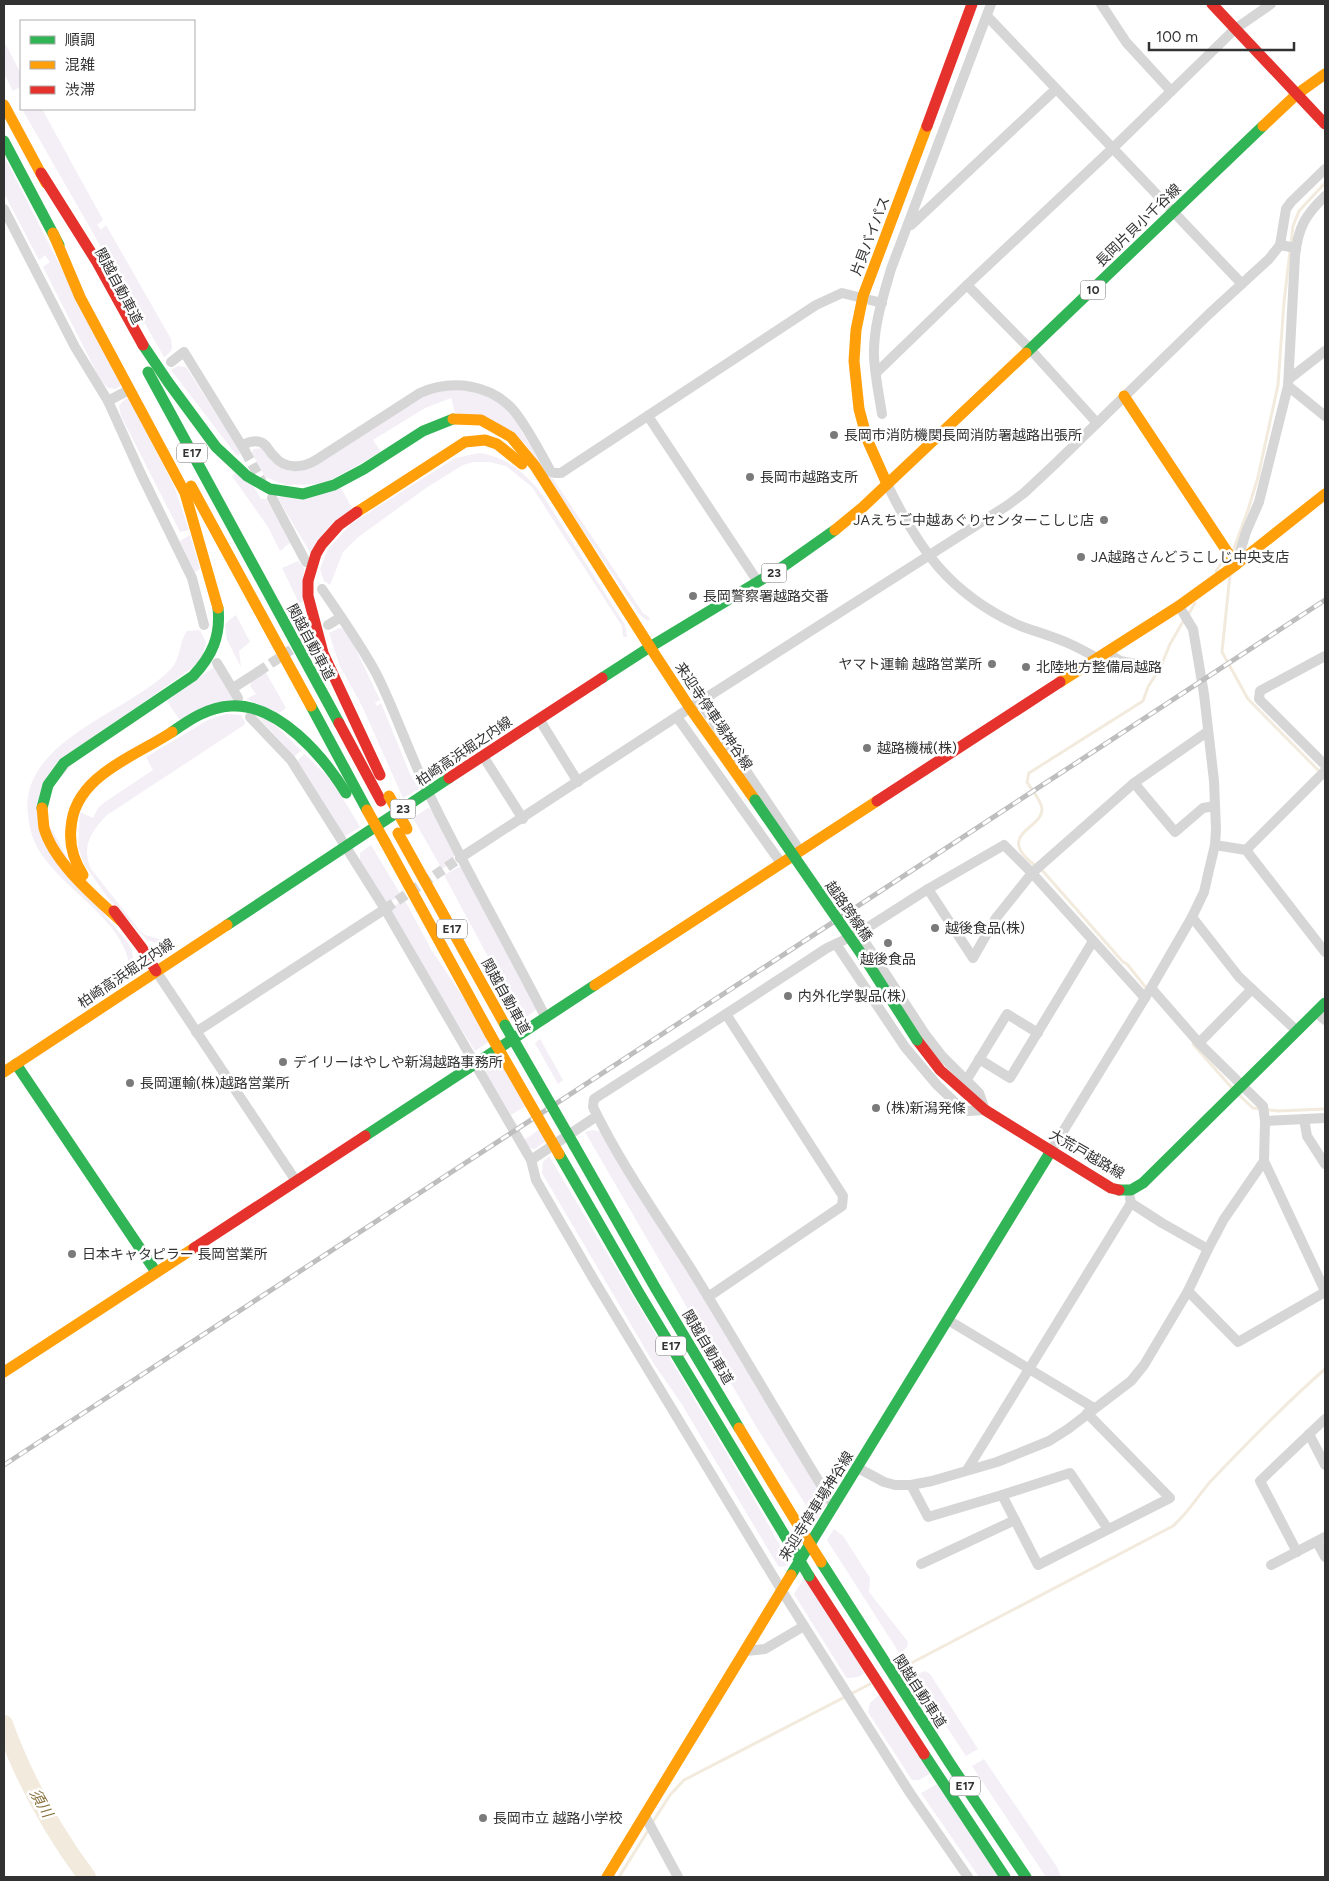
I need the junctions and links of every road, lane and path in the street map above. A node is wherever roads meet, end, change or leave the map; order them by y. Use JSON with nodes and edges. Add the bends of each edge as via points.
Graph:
{"nodes":[{"id":1,"x":972,"y":4,"type":"edge"},
{"id":2,"x":991,"y":4,"type":"edge"},
{"id":3,"x":1101,"y":4,"type":"edge"},
{"id":4,"x":1212,"y":4,"type":"edge"},
{"id":5,"x":1271,"y":4,"type":"edge"},
{"id":6,"x":987,"y":16,"type":"junction"},
{"id":7,"x":1235,"y":29,"type":"junction"},
{"id":8,"x":1325,"y":74,"type":"edge"},
{"id":9,"x":1056,"y":89,"type":"junction"},
{"id":10,"x":1171,"y":91,"type":"junction"},
{"id":11,"x":1297,"y":94,"type":"junction"},
{"id":12,"x":4,"y":105,"type":"edge"},
{"id":13,"x":1325,"y":124,"type":"edge"},
{"id":14,"x":4,"y":141,"type":"edge"},
{"id":15,"x":1113,"y":148,"type":"junction"},
{"id":16,"x":1325,"y":169,"type":"edge"},
{"id":17,"x":41,"y":173,"type":"junction"},
{"id":18,"x":1325,"y":196,"type":"edge"},
{"id":19,"x":4,"y":208,"type":"edge"},
{"id":20,"x":1174,"y":211,"type":"junction"},
{"id":21,"x":908,"y":227,"type":"junction"},
{"id":22,"x":53,"y":233,"type":"junction"},
{"id":23,"x":1280,"y":245,"type":"junction"},
{"id":24,"x":1296,"y":248,"type":"junction"},
{"id":25,"x":1242,"y":284,"type":"junction"},
{"id":26,"x":967,"y":285,"type":"junction"},
{"id":27,"x":862,"y":298,"type":"junction"},
{"id":28,"x":882,"y":303,"type":"junction"},
{"id":29,"x":1030,"y":349,"type":"junction"},
{"id":30,"x":1325,"y":351,"type":"edge"},
{"id":31,"x":171,"y":362,"type":"dead end"},
{"id":32,"x":876,"y":373,"type":"junction"},
{"id":33,"x":1288,"y":383,"type":"junction"},
{"id":34,"x":125,"y":392,"type":"dead end"},
{"id":35,"x":1124,"y":396,"type":"junction"},
{"id":36,"x":108,"y":400,"type":"junction"},
{"id":37,"x":882,"y":414,"type":"dead end"},
{"id":38,"x":648,"y":416,"type":"junction"},
{"id":39,"x":1325,"y":416,"type":"edge"},
{"id":40,"x":1097,"y":423,"type":"junction"},
{"id":41,"x":887,"y":484,"type":"junction"},
{"id":42,"x":1325,"y":494,"type":"edge"},
{"id":43,"x":272,"y":498,"type":"dead end"},
{"id":44,"x":568,"y":521,"type":"junction"},
{"id":45,"x":928,"y":556,"type":"junction"},
{"id":46,"x":306,"y":562,"type":"dead end"},
{"id":47,"x":1235,"y":566,"type":"junction"},
{"id":48,"x":758,"y":582,"type":"junction"},
{"id":49,"x":322,"y":589,"type":"dead end"},
{"id":50,"x":1179,"y":606,"type":"junction"},
{"id":51,"x":341,"y":617,"type":"junction"},
{"id":52,"x":328,"y":625,"type":"tunnel mouth"},
{"id":53,"x":204,"y":626,"type":"dead end"},
{"id":54,"x":650,"y":647,"type":"junction"},
{"id":55,"x":1102,"y":655,"type":"junction"},
{"id":56,"x":1325,"y":656,"type":"edge"},
{"id":57,"x":217,"y":663,"type":"dead end"},
{"id":58,"x":1142,"y":665,"type":"dead end"},
{"id":59,"x":258,"y":672,"type":"tunnel mouth"},
{"id":60,"x":233,"y":688,"type":"junction"},
{"id":61,"x":238,"y":698,"type":"dead end"},
{"id":62,"x":695,"y":705,"type":"junction"},
{"id":63,"x":250,"y":717,"type":"dead end"},
{"id":64,"x":677,"y":717,"type":"junction"},
{"id":65,"x":539,"y":719,"type":"junction"},
{"id":66,"x":1207,"y":732,"type":"junction"},
{"id":67,"x":483,"y":756,"type":"junction"},
{"id":68,"x":1325,"y":765,"type":"edge"},
{"id":69,"x":1325,"y":771,"type":"edge"},
{"id":70,"x":578,"y":782,"type":"junction"},
{"id":71,"x":1134,"y":783,"type":"junction"},
{"id":72,"x":428,"y":793,"type":"junction"},
{"id":73,"x":385,"y":798,"type":"junction"},
{"id":74,"x":755,"y":800,"type":"joint"},
{"id":75,"x":1216,"y":806,"type":"junction"},
{"id":76,"x":363,"y":813,"type":"junction"},
{"id":77,"x":523,"y":819,"type":"junction"},
{"id":78,"x":1215,"y":845,"type":"junction"},
{"id":79,"x":345,"y":846,"type":"junction"},
{"id":80,"x":1246,"y":850,"type":"junction"},
{"id":81,"x":800,"y":851,"type":"junction"},
{"id":82,"x":460,"y":858,"type":"junction"},
{"id":83,"x":781,"y":863,"type":"junction"},
{"id":84,"x":1032,"y":873,"type":"junction"},
{"id":85,"x":928,"y":889,"type":"junction"},
{"id":86,"x":384,"y":909,"type":"junction"},
{"id":87,"x":1192,"y":917,"type":"junction"},
{"id":88,"x":121,"y":921,"type":"junction"},
{"id":89,"x":859,"y":933,"type":"junction"},
{"id":90,"x":1093,"y":941,"type":"junction"},
{"id":91,"x":836,"y":944,"type":"junction"},
{"id":92,"x":1325,"y":952,"type":"edge"},
{"id":93,"x":156,"y":971,"type":"junction"},
{"id":94,"x":1151,"y":988,"type":"junction"},
{"id":95,"x":1252,"y":989,"type":"junction"},
{"id":96,"x":1145,"y":998,"type":"junction"},
{"id":97,"x":1325,"y":1003,"type":"edge"},
{"id":98,"x":1316,"y":1012,"type":"junction"},
{"id":99,"x":726,"y":1014,"type":"junction"},
{"id":100,"x":546,"y":1018,"type":"junction"},
{"id":101,"x":1325,"y":1020,"type":"edge"},
{"id":102,"x":1297,"y":1031,"type":"junction"},
{"id":103,"x":196,"y":1032,"type":"junction"},
{"id":104,"x":1038,"y":1033,"type":"junction"},
{"id":105,"x":917,"y":1040,"type":"joint"},
{"id":106,"x":1199,"y":1043,"type":"junction"},
{"id":107,"x":979,"y":1059,"type":"junction"},
{"id":108,"x":16,"y":1064,"type":"junction"},
{"id":109,"x":474,"y":1064,"type":"junction"},
{"id":110,"x":4,"y":1072,"type":"edge"},
{"id":111,"x":966,"y":1081,"type":"junction"},
{"id":112,"x":1242,"y":1086,"type":"junction"},
{"id":113,"x":985,"y":1110,"type":"junction"},
{"id":114,"x":597,"y":1116,"type":"junction"},
{"id":115,"x":1325,"y":1118,"type":"edge"},
{"id":116,"x":1304,"y":1119,"type":"junction"},
{"id":117,"x":1265,"y":1121,"type":"junction"},
{"id":118,"x":1051,"y":1151,"type":"junction"},
{"id":119,"x":531,"y":1160,"type":"junction"},
{"id":120,"x":1264,"y":1161,"type":"junction"},
{"id":121,"x":1325,"y":1164,"type":"edge"},
{"id":122,"x":296,"y":1181,"type":"junction"},
{"id":123,"x":1130,"y":1197,"type":"junction"},
{"id":124,"x":1208,"y":1248,"type":"junction"},
{"id":125,"x":156,"y":1272,"type":"junction"},
{"id":126,"x":1188,"y":1291,"type":"junction"},
{"id":127,"x":1325,"y":1292,"type":"edge"},
{"id":128,"x":708,"y":1297,"type":"junction"},
{"id":129,"x":948,"y":1320,"type":"junction"},
{"id":130,"x":1030,"y":1369,"type":"junction"},
{"id":131,"x":4,"y":1372,"type":"edge"},
{"id":132,"x":1091,"y":1410,"type":"junction"},
{"id":133,"x":1325,"y":1419,"type":"edge"},
{"id":134,"x":1310,"y":1434,"type":"junction"},
{"id":135,"x":1325,"y":1465,"type":"edge"},
{"id":136,"x":858,"y":1468,"type":"junction"},
{"id":137,"x":967,"y":1470,"type":"junction"},
{"id":138,"x":911,"y":1485,"type":"junction"},
{"id":139,"x":1002,"y":1495,"type":"junction"},
{"id":140,"x":834,"y":1506,"type":"junction"},
{"id":141,"x":1015,"y":1520,"type":"junction"},
{"id":142,"x":1108,"y":1529,"type":"junction"},
{"id":143,"x":1321,"y":1540,"type":"edge"},
{"id":144,"x":1297,"y":1552,"type":"junction"},
{"id":145,"x":1325,"y":1557,"type":"edge"},
{"id":146,"x":921,"y":1564,"type":"dead end"},
{"id":147,"x":1271,"y":1566,"type":"dead end"},
{"id":148,"x":782,"y":1591,"type":"junction"},
{"id":149,"x":804,"y":1626,"type":"junction"},
{"id":150,"x":746,"y":1651,"type":"junction"},
{"id":151,"x":645,"y":1816,"type":"junction"},
{"id":152,"x":607,"y":1877,"type":"edge"},
{"id":153,"x":678,"y":1877,"type":"edge"},
{"id":154,"x":968,"y":1877,"type":"edge"},
{"id":155,"x":1006,"y":1877,"type":"edge"},
{"id":156,"x":1026,"y":1877,"type":"edge"}],
"edges":[{"from":1,"to":27,"type":"main road","name":"片貝バイパス"},
{"from":2,"to":6,"type":"street"},
{"from":3,"to":10,"type":"street","via":[[1126,42]]},
{"from":4,"to":7,"type":"main road"},
{"from":5,"to":7,"type":"street"},
{"from":6,"to":9,"type":"street"},
{"from":6,"to":21,"type":"street"},
{"from":7,"to":10,"type":"street"},
{"from":7,"to":11,"type":"main road"},
{"from":8,"to":11,"type":"main road","name":"長岡片貝小千谷線","number":"10"},
{"from":9,"to":15,"type":"street"},
{"from":9,"to":21,"type":"street"},
{"from":10,"to":15,"type":"street"},
{"from":11,"to":13,"type":"main road"},
{"from":11,"to":20,"type":"main road","name":"長岡片貝小千谷線","number":"10"},
{"from":12,"to":17,"type":"main road","name":"関越自動車道","number":"E17"},
{"from":14,"to":22,"type":"main road","number":"E17"},
{"from":15,"to":20,"type":"street"},
{"from":15,"to":26,"type":"street"},
{"from":16,"to":23,"type":"street","via":[[1286,209]]},
{"from":17,"to":44,"type":"main road","via":[[165,378],[207,436],[250,478],[285,493],[304,494],[322,490],[354,476],[429,426],[448,419],[468,417],[489,423],[513,439]]},
{"from":17,"to":73,"type":"main road","name":"関越自動車道","number":"E17"},
{"from":18,"to":24,"type":"street","via":[[1302,223]]},
{"from":19,"to":36,"type":"street","via":[[75,347]]},
{"from":20,"to":25,"type":"street"},
{"from":20,"to":29,"type":"main road","name":"長岡片貝小千谷線","number":"10"},
{"from":21,"to":28,"type":"street"},
{"from":22,"to":76,"type":"main road","number":"E17"},
{"from":22,"to":88,"type":"main road","via":[[80,297],[185,493],[218,610],[213,648],[193,676],[64,763],[44,793],[41,809],[44,828],[56,853],[76,878]]},
{"from":23,"to":24,"type":"street"},
{"from":23,"to":25,"type":"street","via":[[1269,260]]},
{"from":24,"to":33,"type":"street"},
{"from":25,"to":35,"type":"street"},
{"from":26,"to":29,"type":"street"},
{"from":26,"to":32,"type":"street"},
{"from":27,"to":28,"type":"street"},
{"from":27,"to":38,"type":"street","via":[[842,293],[816,305]]},
{"from":27,"to":41,"type":"main road","name":"片貝バイパス","via":[[854,352],[858,403],[863,426]]},
{"from":28,"to":32,"type":"street","via":[[876,328]]},
{"from":29,"to":40,"type":"street"},
{"from":29,"to":41,"type":"main road","name":"長岡片貝小千谷線","number":"10"},
{"from":30,"to":33,"type":"street"},
{"from":31,"to":38,"type":"street","via":[[184,352],[243,448],[258,442],[264,444],[278,461],[290,466],[303,466],[316,460],[420,393],[439,386],[457,384],[494,396],[514,411],[551,472],[555,473],[561,473]]},
{"from":32,"to":37,"type":"street"},
{"from":33,"to":39,"type":"street"},
{"from":33,"to":47,"type":"street","via":[[1259,502]]},
{"from":34,"to":36,"type":"street"},
{"from":35,"to":40,"type":"street"},
{"from":35,"to":47,"type":"main road"},
{"from":36,"to":53,"type":"street","via":[[192,578]]},
{"from":38,"to":48,"type":"street"},
{"from":40,"to":45,"type":"street","via":[[1024,493]]},
{"from":41,"to":45,"type":"street","via":[[908,526]]},
{"from":41,"to":48,"type":"main road","name":"柏崎高浜堀之内線","number":"23","via":[[830,534]]},
{"from":42,"to":47,"type":"main road"},
{"from":43,"to":46,"type":"street"},
{"from":44,"to":54,"type":"main road","name":"来迎寺停車場神谷線"},
{"from":44,"to":73,"type":"main road","via":[[517,459],[497,444],[476,440],[454,448],[391,489],[339,525],[322,544],[308,581],[308,596],[322,654]]},
{"from":45,"to":55,"type":"street","via":[[963,592],[988,610]]},
{"from":45,"to":62,"type":"street"},
{"from":47,"to":50,"type":"main road"},
{"from":48,"to":54,"type":"main road","name":"柏崎高浜堀之内線","number":"23"},
{"from":49,"to":51,"type":"street"},
{"from":50,"to":55,"type":"main road"},
{"from":50,"to":66,"type":"street","via":[[1193,629]]},
{"from":51,"to":52,"type":"street"},
{"from":51,"to":72,"type":"street","via":[[377,676]]},
{"from":54,"to":62,"type":"main road","name":"来迎寺停車場神谷線"},
{"from":54,"to":65,"type":"main road","name":"柏崎高浜堀之内線","number":"23"},
{"from":55,"to":58,"type":"street"},
{"from":55,"to":81,"type":"main road"},
{"from":56,"to":68,"type":"street","via":[[1260,691],[1258,699]]},
{"from":57,"to":60,"type":"street"},
{"from":59,"to":60,"type":"street"},
{"from":60,"to":61,"type":"street"},
{"from":62,"to":64,"type":"street"},
{"from":62,"to":74,"type":"main road","name":"来迎寺停車場神谷線"},
{"from":62,"to":81,"type":"street"},
{"from":63,"to":79,"type":"street","via":[[291,760]]},
{"from":64,"to":70,"type":"street"},
{"from":64,"to":83,"type":"street"},
{"from":65,"to":67,"type":"main road","name":"柏崎高浜堀之内線","number":"23"},
{"from":65,"to":70,"type":"street"},
{"from":66,"to":71,"type":"street"},
{"from":66,"to":75,"type":"street"},
{"from":67,"to":72,"type":"main road","name":"柏崎高浜堀之内線","number":"23"},
{"from":67,"to":77,"type":"street"},
{"from":69,"to":80,"type":"street"},
{"from":70,"to":77,"type":"street"},
{"from":71,"to":75,"type":"street","via":[[1175,832],[1203,808]]},
{"from":71,"to":84,"type":"street"},
{"from":72,"to":79,"type":"main road","name":"柏崎高浜堀之内線","number":"23"},
{"from":72,"to":82,"type":"street"},
{"from":73,"to":156,"type":"main road","name":"関越自動車道","number":"E17","bridge":true,"via":[[486,991],[656,1289],[820,1562]]},
{"from":74,"to":105,"type":"main road","name":"越路跨線橋","bridge":true},
{"from":75,"to":78,"type":"street"},
{"from":76,"to":88,"type":"main road","via":[[310,748],[285,724],[249,707],[239,705],[213,709],[96,780],[81,795],[74,808],[70,832],[76,864]]},
{"from":76,"to":155,"type":"main road","number":"E17","bridge":true,"via":[[639,1293],[809,1576]]},
{"from":77,"to":82,"type":"street"},
{"from":78,"to":80,"type":"street"},
{"from":78,"to":87,"type":"street","via":[[1204,892]]},
{"from":79,"to":86,"type":"street"},
{"from":79,"to":93,"type":"main road","name":"柏崎高浜堀之内線","number":"23"},
{"from":80,"to":92,"type":"street"},
{"from":81,"to":83,"type":"main road"},
{"from":82,"to":100,"type":"street"},
{"from":83,"to":100,"type":"main road"},
{"from":84,"to":85,"type":"street","via":[[1004,845]]},
{"from":84,"to":85,"type":"street","via":[[996,918],[973,958]]},
{"from":84,"to":90,"type":"street"},
{"from":85,"to":89,"type":"street"},
{"from":86,"to":103,"type":"street"},
{"from":86,"to":109,"type":"street"},
{"from":87,"to":94,"type":"street"},
{"from":87,"to":95,"type":"street"},
{"from":88,"to":93,"type":"main road"},
{"from":89,"to":91,"type":"street"},
{"from":89,"to":111,"type":"street","via":[[925,1034]]},
{"from":90,"to":96,"type":"street"},
{"from":90,"to":104,"type":"street"},
{"from":91,"to":99,"type":"street"},
{"from":91,"to":113,"type":"street","via":[[905,1047],[937,1085],[962,1109],[968,1112]]},
{"from":93,"to":103,"type":"street"},
{"from":93,"to":108,"type":"main road","name":"柏崎高浜堀之内線","number":"23"},
{"from":94,"to":96,"type":"street"},
{"from":94,"to":106,"type":"street"},
{"from":95,"to":102,"type":"street"},
{"from":95,"to":106,"type":"street"},
{"from":96,"to":118,"type":"street"},
{"from":97,"to":98,"type":"main road","name":"大荒戸越路線"},
{"from":98,"to":101,"type":"street"},
{"from":98,"to":102,"type":"main road","name":"大荒戸越路線"},
{"from":99,"to":114,"type":"street","via":[[594,1099]]},
{"from":99,"to":128,"type":"street","via":[[842,1196],[842,1206]]},
{"from":100,"to":109,"type":"main road"},
{"from":102,"to":112,"type":"main road","name":"大荒戸越路線"},
{"from":103,"to":122,"type":"street"},
{"from":104,"to":107,"type":"street","via":[[1007,1014]]},
{"from":104,"to":107,"type":"street","via":[[1010,1078]]},
{"from":105,"to":113,"type":"main road","name":"大荒戸越路線","via":[[940,1070]]},
{"from":106,"to":112,"type":"street"},
{"from":107,"to":111,"type":"street"},
{"from":108,"to":110,"type":"main road","name":"柏崎高浜堀之内線","number":"23"},
{"from":108,"to":125,"type":"main road"},
{"from":109,"to":119,"type":"street"},
{"from":109,"to":122,"type":"main road"},
{"from":111,"to":113,"type":"street","via":[[979,1093]]},
{"from":112,"to":117,"type":"street","via":[[1263,1106]]},
{"from":112,"to":123,"type":"main road","name":"大荒戸越路線"},
{"from":113,"to":118,"type":"main road","name":"大荒戸越路線"},
{"from":114,"to":119,"type":"street"},
{"from":114,"to":128,"type":"street"},
{"from":115,"to":116,"type":"street"},
{"from":116,"to":117,"type":"street"},
{"from":116,"to":121,"type":"street","via":[[1307,1136]]},
{"from":117,"to":120,"type":"street"},
{"from":118,"to":123,"type":"main road","name":"大荒戸越路線"},
{"from":118,"to":129,"type":"main road","name":"来迎寺停車場神谷線"},
{"from":119,"to":148,"type":"street","via":[[536,1180],[589,1272]]},
{"from":120,"to":124,"type":"street"},
{"from":120,"to":127,"type":"street"},
{"from":122,"to":125,"type":"main road"},
{"from":123,"to":124,"type":"street","via":[[1162,1223]]},
{"from":123,"to":130,"type":"street"},
{"from":124,"to":126,"type":"street"},
{"from":125,"to":131,"type":"main road"},
{"from":126,"to":127,"type":"street","via":[[1238,1342]]},
{"from":126,"to":132,"type":"street","via":[[1138,1374]]},
{"from":128,"to":140,"type":"street"},
{"from":129,"to":130,"type":"street"},
{"from":129,"to":136,"type":"main road","name":"来迎寺停車場神谷線"},
{"from":130,"to":132,"type":"street"},
{"from":130,"to":137,"type":"street"},
{"from":132,"to":137,"type":"street","via":[[1049,1441]]},
{"from":132,"to":142,"type":"street","via":[[1170,1498]]},
{"from":133,"to":134,"type":"street"},
{"from":134,"to":135,"type":"street"},
{"from":134,"to":144,"type":"street","via":[[1260,1481]]},
{"from":136,"to":138,"type":"street","via":[[884,1482]]},
{"from":136,"to":140,"type":"main road","name":"来迎寺停車場神谷線"},
{"from":137,"to":138,"type":"street"},
{"from":138,"to":139,"type":"street","via":[[928,1517]]},
{"from":139,"to":141,"type":"street"},
{"from":139,"to":142,"type":"street","via":[[1070,1473]]},
{"from":140,"to":148,"type":"main road","name":"来迎寺停車場神谷線"},
{"from":141,"to":142,"type":"street","via":[[1038,1565]]},
{"from":141,"to":146,"type":"street"},
{"from":143,"to":144,"type":"street"},
{"from":143,"to":145,"type":"street"},
{"from":144,"to":147,"type":"street"},
{"from":148,"to":149,"type":"street"},
{"from":148,"to":150,"type":"main road","name":"来迎寺停車場神谷線"},
{"from":149,"to":150,"type":"street","via":[[765,1649]]},
{"from":149,"to":154,"type":"street","via":[[910,1793]]},
{"from":150,"to":151,"type":"main road","name":"来迎寺停車場神谷線"},
{"from":151,"to":152,"type":"main road","name":"来迎寺停車場神谷線"},
{"from":151,"to":153,"type":"street"}]}
